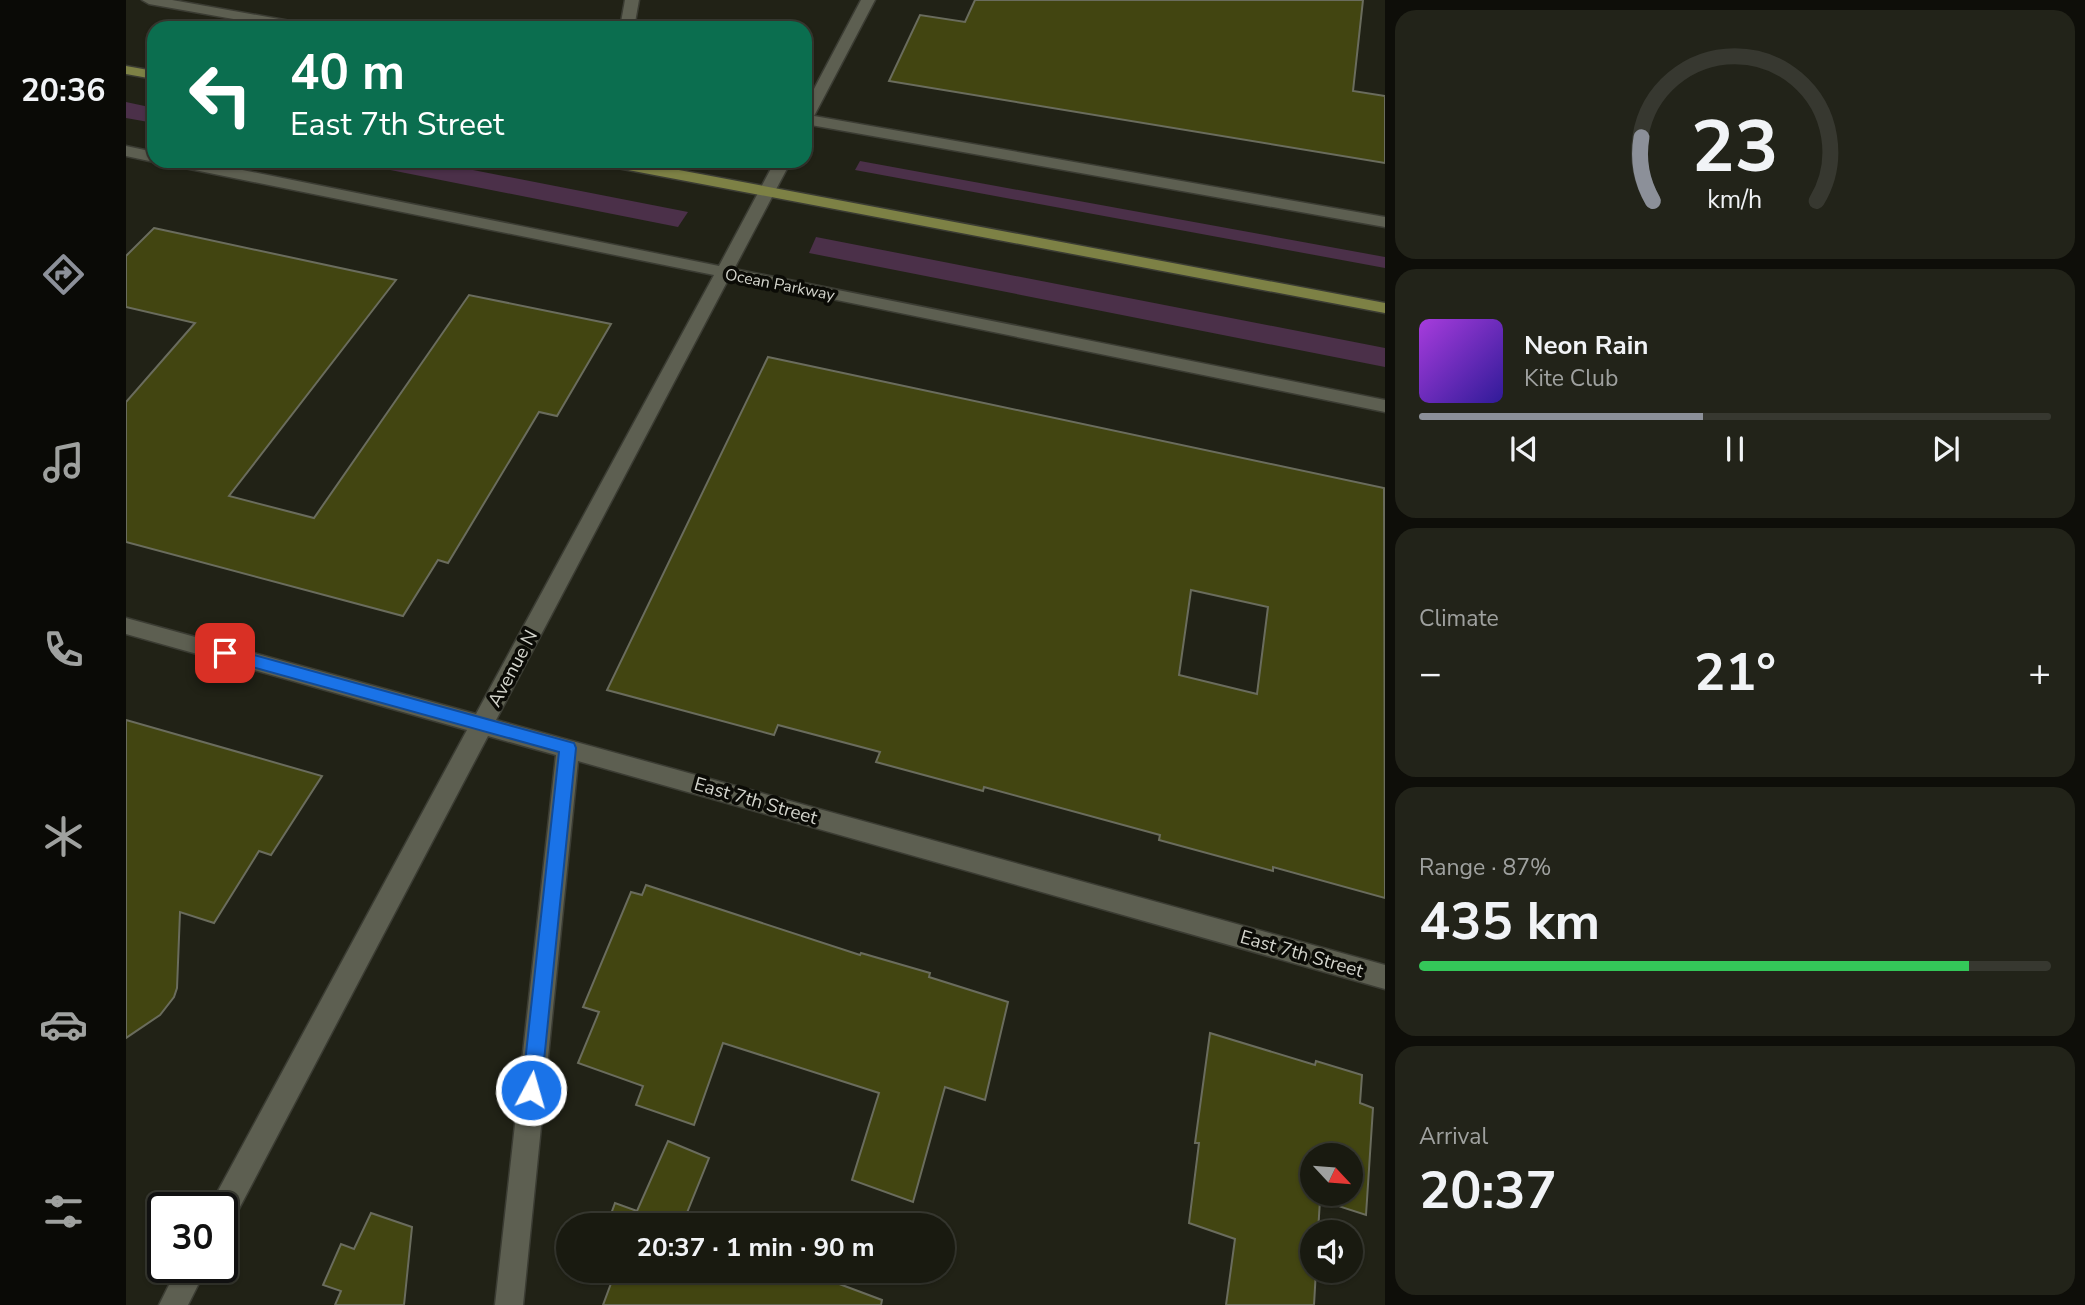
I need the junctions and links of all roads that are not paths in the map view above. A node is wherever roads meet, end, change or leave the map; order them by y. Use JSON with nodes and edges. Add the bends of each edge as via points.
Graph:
{"nodes":[{"id":1,"x":149,"y":0,"type":"edge"},
{"id":2,"x":632,"y":0,"type":"edge"},
{"id":3,"x":868,"y":0,"type":"edge"},
{"id":4,"x":268,"y":21,"type":"edge"},
{"id":5,"x":628,"y":21,"type":"edge"},
{"id":6,"x":126,"y":70,"type":"edge"},
{"id":7,"x":147,"y":74,"type":"edge"},
{"id":8,"x":812,"y":106,"type":"edge"},
{"id":9,"x":812,"y":120,"type":"edge"},
{"id":10,"x":126,"y":151,"type":"edge"},
{"id":11,"x":147,"y":156,"type":"edge"},
{"id":12,"x":209,"y":168,"type":"edge"},
{"id":13,"x":644,"y":168,"type":"edge"},
{"id":14,"x":779,"y":168,"type":"edge"},
{"id":15,"x":766,"y":191,"type":"junction"},
{"id":16,"x":1385,"y":222,"type":"edge"},
{"id":17,"x":722,"y":272,"type":"junction"},
{"id":18,"x":1385,"y":308,"type":"edge"},
{"id":19,"x":1385,"y":406,"type":"edge"},
{"id":20,"x":126,"y":626,"type":"edge"},
{"id":21,"x":482,"y":724,"type":"junction"},
{"id":22,"x":568,"y":748,"type":"junction"},
{"id":23,"x":1385,"y":977,"type":"edge"},
{"id":24,"x":233,"y":1192,"type":"edge"},
{"id":25,"x":185,"y":1283,"type":"edge"},
{"id":26,"x":173,"y":1305,"type":"edge"},
{"id":27,"x":509,"y":1305,"type":"edge"}],
"edges":[{"from":1,"to":4,"type":"street"},
{"from":2,"to":5,"type":"street"},
{"from":3,"to":8,"type":"street"},
{"from":6,"to":7,"type":"main road"},
{"from":9,"to":16,"type":"street"},
{"from":10,"to":11,"type":"street"},
{"from":12,"to":17,"type":"street","name":"Ocean Parkway"},
{"from":13,"to":15,"type":"main road"},
{"from":14,"to":15,"type":"street","name":"Avenue N"},
{"from":15,"to":17,"type":"street","name":"Avenue N"},
{"from":15,"to":18,"type":"main road"},
{"from":17,"to":19,"type":"street","name":"Ocean Parkway"},
{"from":17,"to":21,"type":"street","name":"Avenue N"},
{"from":20,"to":21,"type":"street","name":"East 7th Street"},
{"from":21,"to":22,"type":"street","name":"East 7th Street"},
{"from":21,"to":24,"type":"street","name":"Avenue N"},
{"from":22,"to":23,"type":"street","name":"East 7th Street"},
{"from":22,"to":27,"type":"street"},
{"from":25,"to":26,"type":"street"}]}
